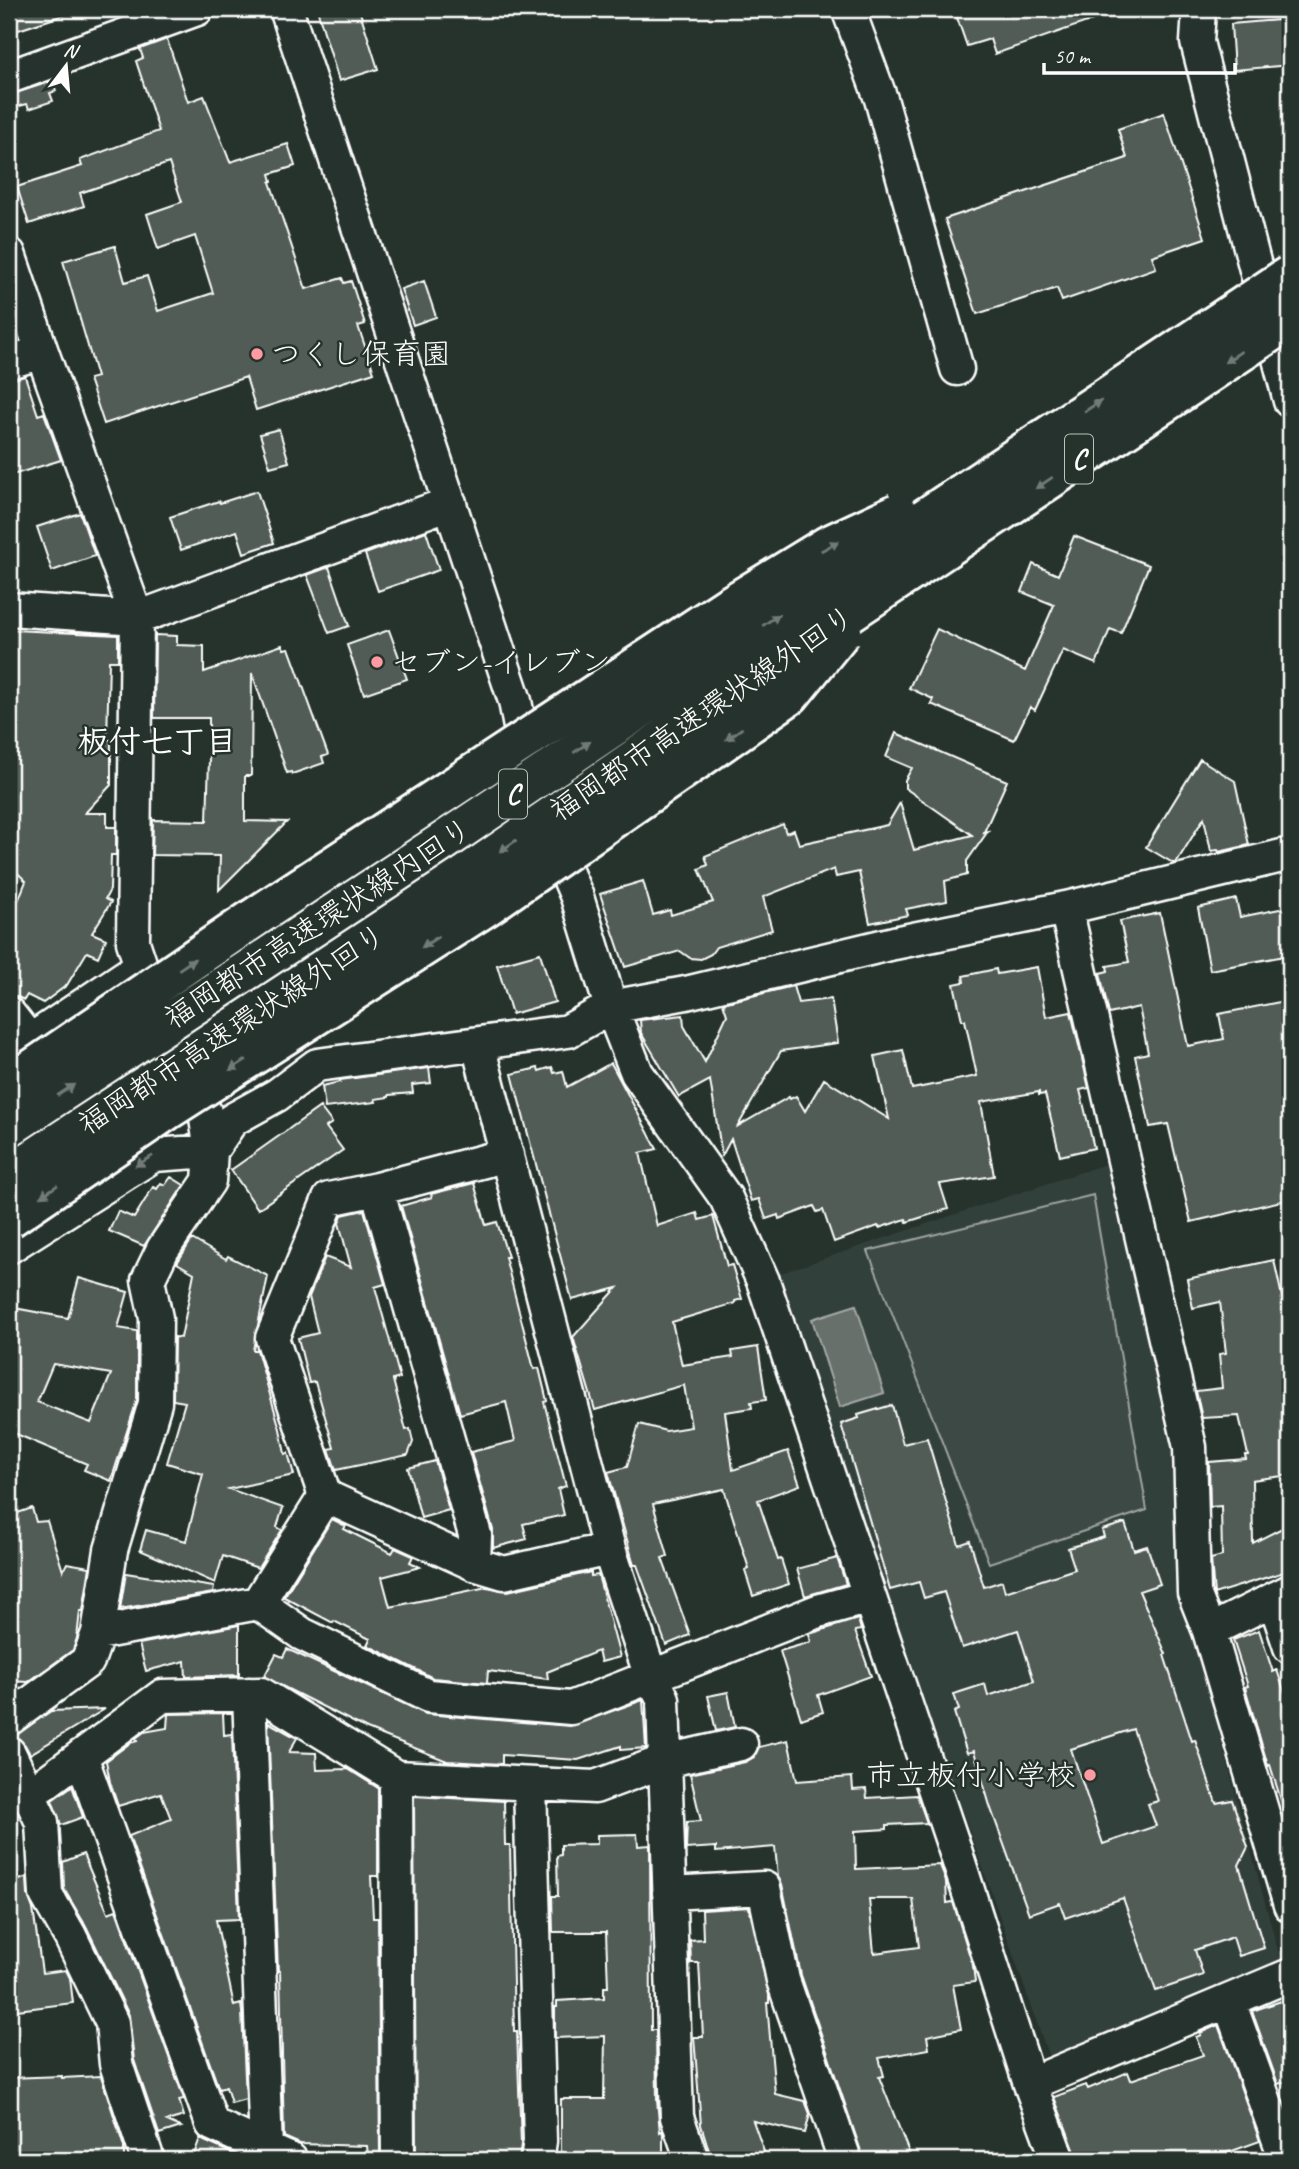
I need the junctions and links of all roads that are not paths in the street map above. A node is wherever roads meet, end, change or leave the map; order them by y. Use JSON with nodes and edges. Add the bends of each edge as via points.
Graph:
{"nodes":[{"id":1,"x":197,"y":9,"type":"edge"},
{"id":2,"x":286,"y":9,"type":"edge"},
{"id":3,"x":848,"y":9,"type":"edge"},
{"id":4,"x":1199,"y":9,"type":"edge"},
{"id":5,"x":9,"y":77,"type":"edge"},
{"id":6,"x":9,"y":254,"type":"edge"},
{"id":7,"x":1290,"y":275,"type":"edge"},
{"id":8,"x":1290,"y":319,"type":"edge"},
{"id":9,"x":42,"y":352,"type":"junction"},
{"id":10,"x":9,"y":362,"type":"edge"},
{"id":11,"x":957,"y":369,"type":"dead end"},
{"id":12,"x":1290,"y":401,"type":"edge"},
{"id":13,"x":1016,"y":457,"type":"junction"},
{"id":14,"x":450,"y":503,"type":"junction"},
{"id":15,"x":867,"y":600,"type":"junction"},
{"id":16,"x":9,"y":609,"type":"edge"},
{"id":17,"x":137,"y":618,"type":"junction"},
{"id":18,"x":1290,"y":854,"type":"edge"},
{"id":19,"x":1066,"y":908,"type":"junction"},
{"id":20,"x":141,"y":966,"type":"junction"},
{"id":21,"x":611,"y":1007,"type":"junction"},
{"id":22,"x":9,"y":1014,"type":"edge"},
{"id":23,"x":478,"y":1045,"type":"junction"},
{"id":24,"x":20,"y":1048,"type":"edge"},
{"id":25,"x":9,"y":1085,"type":"edge"},
{"id":26,"x":9,"y":1127,"type":"edge"},
{"id":27,"x":211,"y":1151,"type":"junction"},
{"id":28,"x":507,"y":1155,"type":"junction"},
{"id":29,"x":9,"y":1175,"type":"edge"},
{"id":30,"x":377,"y":1189,"type":"junction"},
{"id":31,"x":9,"y":1218,"type":"edge"},
{"id":32,"x":9,"y":1247,"type":"edge"},
{"id":33,"x":325,"y":1496,"type":"junction"},
{"id":34,"x":609,"y":1549,"type":"junction"},
{"id":35,"x":474,"y":1564,"type":"junction"},
{"id":36,"x":1282,"y":1595,"type":"edge"},
{"id":37,"x":869,"y":1597,"type":"junction"},
{"id":38,"x":257,"y":1604,"type":"junction"},
{"id":39,"x":1209,"y":1632,"type":"junction"},
{"id":40,"x":98,"y":1633,"type":"junction"},
{"id":41,"x":1290,"y":1647,"type":"edge"},
{"id":42,"x":652,"y":1677,"type":"junction"},
{"id":43,"x":249,"y":1694,"type":"junction"},
{"id":44,"x":9,"y":1719,"type":"edge"},
{"id":45,"x":741,"y":1744,"type":"dead end"},
{"id":46,"x":9,"y":1754,"type":"edge"},
{"id":47,"x":81,"y":1756,"type":"junction"},
{"id":48,"x":665,"y":1761,"type":"junction"},
{"id":49,"x":396,"y":1777,"type":"junction"},
{"id":50,"x":530,"y":1784,"type":"junction"},
{"id":51,"x":30,"y":1794,"type":"junction"},
{"id":52,"x":669,"y":1893,"type":"junction"},
{"id":53,"x":1290,"y":1905,"type":"edge"},
{"id":54,"x":1290,"y":1975,"type":"edge"},
{"id":55,"x":1229,"y":2002,"type":"junction"},
{"id":56,"x":1030,"y":2084,"type":"junction"},
{"id":57,"x":677,"y":2117,"type":"junction"},
{"id":58,"x":279,"y":2155,"type":"edge"},
{"id":59,"x":148,"y":2160,"type":"edge"},
{"id":60,"x":398,"y":2160,"type":"edge"},
{"id":61,"x":537,"y":2160,"type":"edge"},
{"id":62,"x":674,"y":2160,"type":"edge"},
{"id":63,"x":692,"y":2160,"type":"edge"},
{"id":64,"x":845,"y":2160,"type":"edge"},
{"id":65,"x":1058,"y":2160,"type":"edge"},
{"id":66,"x":1286,"y":2160,"type":"edge"}],
"edges":[{"from":1,"to":5,"type":"street"},
{"from":2,"to":14,"type":"street"},
{"from":3,"to":11,"type":"street","via":[[881,99]]},
{"from":4,"to":12,"type":"street","via":[[1197,42]]},
{"from":6,"to":9,"type":"street"},
{"from":13,"to":7,"type":"highway","name":"福岡都市高速環状線内回り","number":"C","one_way":true,"bridge":true},
{"from":8,"to":15,"type":"highway","name":"福岡都市高速環状線外回り","number":"C","one_way":true,"bridge":true},
{"from":9,"to":10,"type":"street"},
{"from":9,"to":17,"type":"street"},
{"from":25,"to":13,"type":"highway","one_way":true,"bridge":true,"via":[[729,606],[827,546]]},
{"from":26,"to":13,"type":"highway","name":"福岡都市高速環状線内回り","number":"C","one_way":true,"bridge":true},
{"from":14,"to":17,"type":"street"},
{"from":14,"to":21,"type":"street","via":[[515,701],[528,772],[577,897]]},
{"from":15,"to":29,"type":"highway","name":"福岡都市高速環状線外回り","number":"C","one_way":true,"bridge":true,"via":[[467,875]]},
{"from":15,"to":31,"type":"highway","one_way":true,"bridge":true,"via":[[790,695],[487,906],[166,1111]]},
{"from":16,"to":17,"type":"street"},
{"from":17,"to":20,"type":"street","via":[[133,942]]},
{"from":18,"to":19,"type":"street"},
{"from":19,"to":21,"type":"street"},
{"from":19,"to":39,"type":"street","via":[[1190,1447],[1194,1593]]},
{"from":20,"to":24,"type":"street"},
{"from":20,"to":27,"type":"street","via":[[205,1112]]},
{"from":21,"to":23,"type":"street","via":[[568,1031]]},
{"from":21,"to":37,"type":"street","via":[[637,1073],[726,1198],[763,1280]]},
{"from":22,"to":24,"type":"street"},
{"from":23,"to":27,"type":"street","via":[[317,1065],[232,1120]]},
{"from":23,"to":28,"type":"street"},
{"from":27,"to":32,"type":"street","one_way":true,"via":[[154,1155]]},
{"from":27,"to":40,"type":"street","via":[[209,1181],[148,1280],[156,1318],[155,1403],[111,1550]]},
{"from":28,"to":30,"type":"street"},
{"from":28,"to":34,"type":"street"},
{"from":30,"to":33,"type":"street","via":[[329,1199],[272,1338]]},
{"from":30,"to":35,"type":"street","via":[[475,1535]]},
{"from":33,"to":35,"type":"street"},
{"from":33,"to":38,"type":"street"},
{"from":34,"to":35,"type":"street","via":[[504,1573]]},
{"from":34,"to":42,"type":"street"},
{"from":36,"to":39,"type":"street"},
{"from":36,"to":41,"type":"street"},
{"from":37,"to":42,"type":"street","via":[[818,1611]]},
{"from":37,"to":56,"type":"street"},
{"from":38,"to":40,"type":"street"},
{"from":38,"to":42,"type":"street","via":[[302,1634],[428,1696],[571,1708]]},
{"from":39,"to":53,"type":"street"},
{"from":40,"to":44,"type":"street","via":[[88,1661]]},
{"from":42,"to":48,"type":"street","via":[[663,1699]]},
{"from":43,"to":47,"type":"street","via":[[162,1696]]},
{"from":43,"to":49,"type":"street","via":[[261,1694]]},
{"from":43,"to":58,"type":"street"},
{"from":45,"to":48,"type":"street"},
{"from":46,"to":51,"type":"street"},
{"from":47,"to":51,"type":"street"},
{"from":47,"to":58,"type":"street","via":[[212,2124]]},
{"from":48,"to":50,"type":"street","via":[[595,1787]]},
{"from":48,"to":52,"type":"street"},
{"from":49,"to":50,"type":"street"},
{"from":49,"to":60,"type":"street"},
{"from":50,"to":61,"type":"street"},
{"from":51,"to":59,"type":"street","via":[[42,1822],[46,1894],[112,2024],[116,2064]]},
{"from":52,"to":57,"type":"street"},
{"from":52,"to":64,"type":"street","via":[[764,1888],[783,1980]]},
{"from":54,"to":55,"type":"street"},
{"from":55,"to":56,"type":"street"},
{"from":55,"to":66,"type":"street"},
{"from":56,"to":65,"type":"street"},
{"from":57,"to":62,"type":"street"},
{"from":57,"to":63,"type":"street"}]}
